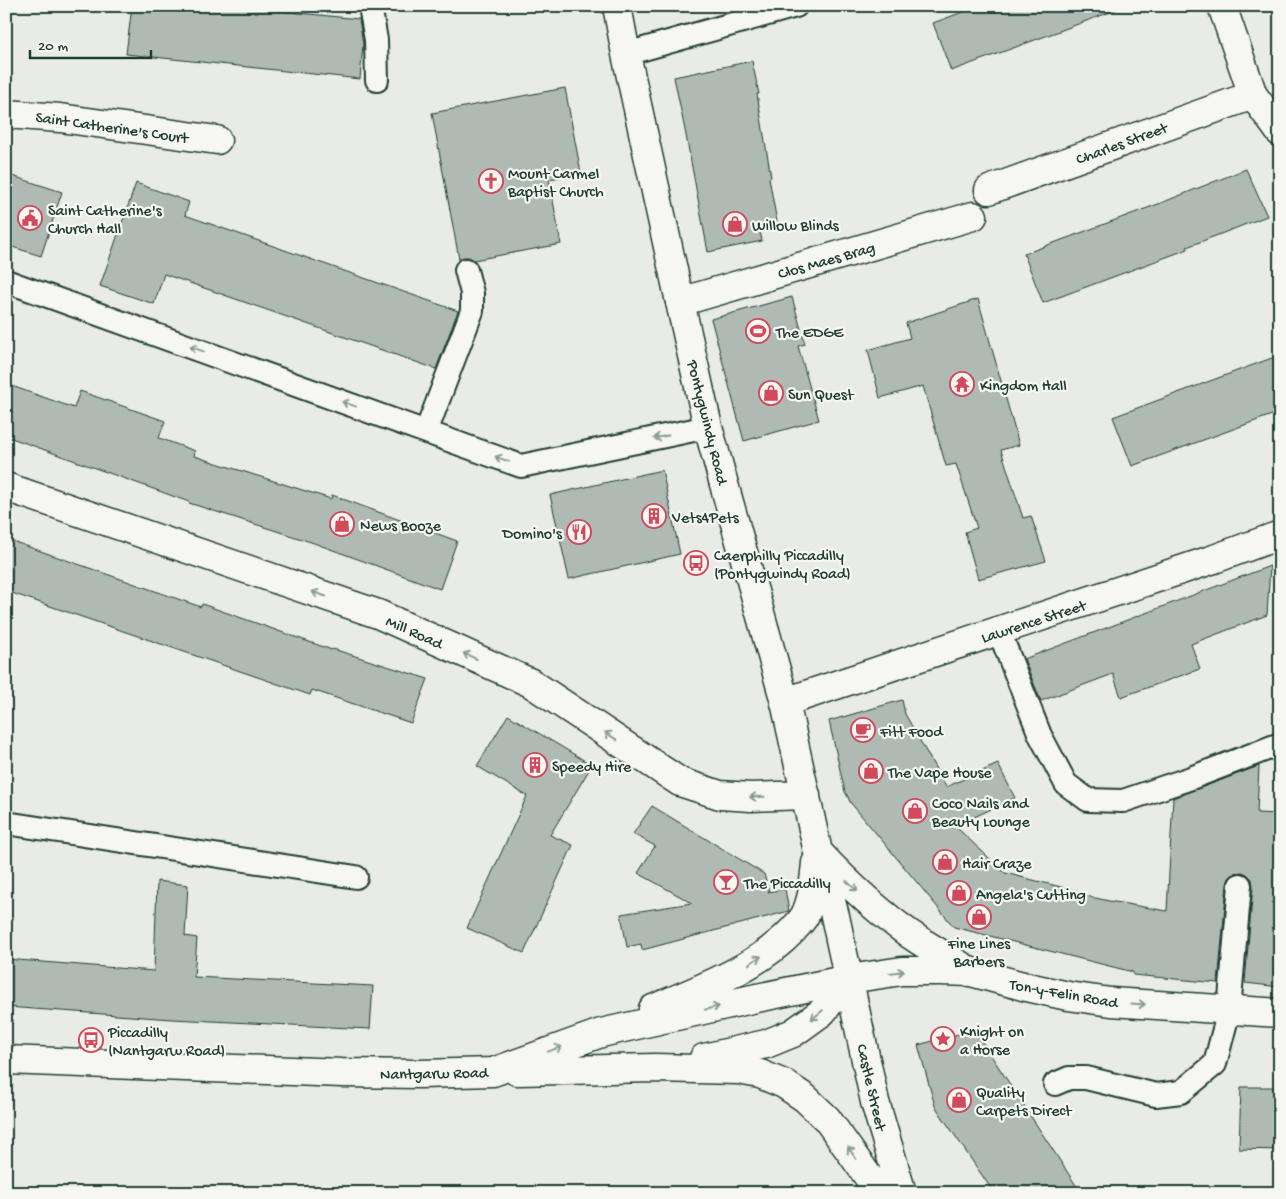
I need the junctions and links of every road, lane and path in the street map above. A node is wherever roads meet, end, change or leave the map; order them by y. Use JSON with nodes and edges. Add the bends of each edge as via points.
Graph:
{"nodes":[{"id":1,"x":370,"y":6,"type":"edge"},
{"id":2,"x":617,"y":6,"type":"edge"},
{"id":3,"x":796,"y":6,"type":"edge"},
{"id":4,"x":1222,"y":6,"type":"edge"},
{"id":5,"x":626,"y":54,"type":"junction"},
{"id":6,"x":377,"y":80,"type":"dead end"},
{"id":7,"x":1253,"y":95,"type":"junction"},
{"id":8,"x":6,"y":114,"type":"edge"},
{"id":9,"x":1280,"y":132,"type":"edge"},
{"id":10,"x":217,"y":140,"type":"dead end"},
{"id":11,"x":989,"y":190,"type":"dead end"},
{"id":12,"x":973,"y":216,"type":"dead end"},
{"id":13,"x":466,"y":270,"type":"dead end"},
{"id":14,"x":6,"y":281,"type":"edge"},
{"id":15,"x":680,"y":302,"type":"junction"},
{"id":16,"x":708,"y":427,"type":"junction"},
{"id":17,"x":426,"y":432,"type":"junction"},
{"id":18,"x":6,"y":487,"type":"edge"},
{"id":19,"x":1280,"y":534,"type":"edge"},
{"id":20,"x":999,"y":631,"type":"junction"},
{"id":21,"x":785,"y":702,"type":"junction"},
{"id":22,"x":1280,"y":744,"type":"edge"},
{"id":23,"x":806,"y":795,"type":"junction"},
{"id":24,"x":6,"y":822,"type":"edge"},
{"id":25,"x":818,"y":852,"type":"junction"},
{"id":26,"x":356,"y":877,"type":"dead end"},
{"id":27,"x":1240,"y":885,"type":"dead end"},
{"id":28,"x":971,"y":972,"type":"junction"},
{"id":29,"x":849,"y":980,"type":"junction"},
{"id":30,"x":1229,"y":1010,"type":"junction"},
{"id":31,"x":1280,"y":1013,"type":"edge"},
{"id":32,"x":601,"y":1033,"type":"junction"},
{"id":33,"x":6,"y":1060,"type":"edge"},
{"id":34,"x":655,"y":1068,"type":"junction"},
{"id":35,"x":493,"y":1072,"type":"junction"},
{"id":36,"x":1055,"y":1084,"type":"dead end"},
{"id":37,"x":880,"y":1193,"type":"edge"},
{"id":38,"x":902,"y":1193,"type":"edge"}],
"edges":[{"from":1,"to":6,"type":"lane","via":[[376,40]]},
{"from":2,"to":5,"type":"main road","name":"Pontygwindy Road"},
{"from":3,"to":5,"type":"lane"},
{"from":4,"to":7,"type":"main road"},
{"from":5,"to":15,"type":"main road","name":"Pontygwindy Road"},
{"from":7,"to":9,"type":"main road"},
{"from":7,"to":11,"type":"main road","name":"Charles Street"},
{"from":8,"to":10,"type":"main road","name":"Saint Catherine's Court","via":[[60,118]]},
{"from":12,"to":15,"type":"main road","name":"Clos Maes Brag"},
{"from":13,"to":17,"type":"lane","via":[[472,293],[472,311]]},
{"from":17,"to":14,"type":"lane","one_way":true},
{"from":15,"to":16,"type":"main road","name":"Pontygwindy Road"},
{"from":16,"to":17,"type":"lane","one_way":true,"via":[[521,466]]},
{"from":16,"to":21,"type":"main road","name":"Pontygwindy Road"},
{"from":23,"to":18,"type":"main road","name":"Mill Road","one_way":true,"via":[[720,795],[680,782],[531,683],[378,614]]},
{"from":19,"to":20,"type":"main road","name":"Lawrence Street"},
{"from":20,"to":21,"type":"main road","name":"Lawrence Street"},
{"from":20,"to":22,"type":"lane","via":[[1040,735],[1061,776],[1066,784],[1088,800],[1123,801]]},
{"from":21,"to":23,"type":"main road","name":"Pontygwindy Road"},
{"from":23,"to":25,"type":"main road","name":"Pontygwindy Road"},
{"from":24,"to":26,"type":"lane"},
{"from":25,"to":28,"type":"main road","one_way":true,"via":[[877,909]]},
{"from":25,"to":29,"type":"main road","name":"Pontygwindy Road"},
{"from":32,"to":25,"type":"main road","one_way":true,"via":[[732,974],[787,936],[804,918],[811,902]]},
{"from":27,"to":30,"type":"lane"},
{"from":29,"to":28,"type":"main road","name":"Ton-y-Felin Road","one_way":true,"via":[[902,971]]},
{"from":28,"to":30,"type":"main road","name":"Ton-y-Felin Road","one_way":true,"via":[[1068,996]]},
{"from":32,"to":29,"type":"main road","name":"Nantgarw Road","one_way":true},
{"from":29,"to":34,"type":"main road","one_way":true,"via":[[822,1012],[794,1033],[766,1044]]},
{"from":29,"to":38,"type":"main road","name":"Castle Street","via":[[875,1102]]},
{"from":30,"to":31,"type":"main road","name":"Ton-y-Felin Road"},
{"from":30,"to":36,"type":"lane","via":[[1215,1064],[1181,1092],[1156,1095],[1086,1078],[1069,1078]]},
{"from":35,"to":32,"type":"main road","name":"Nantgarw Road","one_way":true},
{"from":33,"to":35,"type":"main road","name":"Nantgarw Road","via":[[342,1073]]},
{"from":34,"to":35,"type":"main road"},
{"from":37,"to":34,"type":"main road","one_way":true,"via":[[827,1119],[784,1084],[760,1074],[738,1070]]}]}
